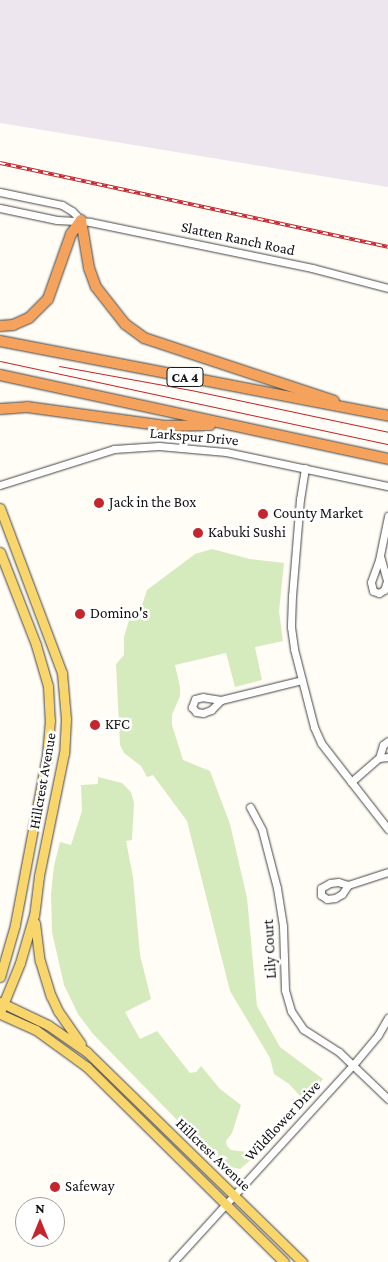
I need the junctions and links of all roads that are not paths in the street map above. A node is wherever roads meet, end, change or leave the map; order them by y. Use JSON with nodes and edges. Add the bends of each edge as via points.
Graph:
{"nodes":[{"id":1,"x":0,"y":192,"type":"edge"},
{"id":2,"x":0,"y":208,"type":"edge"},
{"id":3,"x":81,"y":220,"type":"junction"},
{"id":4,"x":388,"y":288,"type":"edge"},
{"id":5,"x":0,"y":326,"type":"edge"},
{"id":6,"x":0,"y":341,"type":"edge"},
{"id":7,"x":0,"y":375,"type":"edge"},
{"id":8,"x":0,"y":409,"type":"edge"},
{"id":9,"x":370,"y":413,"type":"junction"},
{"id":10,"x":388,"y":416,"type":"edge"},
{"id":11,"x":227,"y":424,"type":"junction"},
{"id":12,"x":388,"y":459,"type":"edge"},
{"id":13,"x":306,"y":468,"type":"junction"},
{"id":14,"x":0,"y":484,"type":"edge"},
{"id":15,"x":388,"y":486,"type":"edge"},
{"id":16,"x":0,"y":508,"type":"edge"},
{"id":17,"x":388,"y":516,"type":"edge"},
{"id":18,"x":0,"y":552,"type":"edge"},
{"id":19,"x":380,"y":556,"type":"dead end"},
{"id":20,"x":302,"y":680,"type":"junction"},
{"id":21,"x":221,"y":700,"type":"dead end"},
{"id":22,"x":388,"y":741,"type":"edge"},
{"id":23,"x":388,"y":757,"type":"edge"},
{"id":24,"x":379,"y":758,"type":"junction"},
{"id":25,"x":351,"y":782,"type":"junction"},
{"id":26,"x":250,"y":807,"type":"dead end"},
{"id":27,"x":388,"y":829,"type":"edge"},
{"id":28,"x":388,"y":872,"type":"edge"},
{"id":29,"x":348,"y":885,"type":"dead end"},
{"id":30,"x":34,"y":915,"type":"junction"},
{"id":31,"x":9,"y":948,"type":"junction"},
{"id":32,"x":0,"y":962,"type":"edge"},
{"id":33,"x":0,"y":977,"type":"edge"},
{"id":34,"x":1,"y":1008,"type":"edge"},
{"id":35,"x":388,"y":1018,"type":"edge"},
{"id":36,"x":87,"y":1052,"type":"junction"},
{"id":37,"x":352,"y":1065,"type":"junction"},
{"id":38,"x":388,"y":1099,"type":"edge"},
{"id":39,"x":234,"y":1195,"type":"junction"},
{"id":40,"x":226,"y":1205,"type":"junction"},
{"id":41,"x":173,"y":1262,"type":"edge"},
{"id":42,"x":284,"y":1262,"type":"edge"},
{"id":43,"x":302,"y":1262,"type":"edge"}],
"edges":[{"from":1,"to":3,"type":"street","name":"Slatten Ranch Road","via":[[62,206]]},
{"from":2,"to":3,"type":"street","name":"Slatten Ranch Road","via":[[57,220]]},
{"from":3,"to":4,"type":"street","name":"Slatten Ranch Road","via":[[312,268]]},
{"from":3,"to":5,"type":"highway","via":[[71,234],[48,300],[29,318]]},
{"from":3,"to":9,"type":"highway","via":[[89,268],[96,287],[125,324],[144,338]]},
{"from":6,"to":9,"type":"highway","number":"CA 4"},
{"from":7,"to":11,"type":"highway","number":"CA 4"},
{"from":8,"to":11,"type":"highway","via":[[27,407],[166,426]]},
{"from":9,"to":10,"type":"highway","number":"CA 4"},
{"from":11,"to":12,"type":"highway","number":"CA 4"},
{"from":13,"to":14,"type":"street","name":"Larkspur Drive","via":[[216,451],[125,446]]},
{"from":13,"to":15,"type":"street","name":"Larkspur Drive"},
{"from":13,"to":20,"type":"street","via":[[298,518],[291,615]]},
{"from":16,"to":30,"type":"main road","name":"Hillcrest Avenue","via":[[51,640],[62,673],[64,692],[64,752]]},
{"from":17,"to":19,"type":"street"},
{"from":18,"to":31,"type":"main road","name":"Hillcrest Avenue","via":[[36,645],[48,686],[50,720],[46,764]]},
{"from":20,"to":21,"type":"street"},
{"from":20,"to":25,"type":"street","via":[[317,735]]},
{"from":22,"to":24,"type":"street","via":[[383,745]]},
{"from":23,"to":24,"type":"street"},
{"from":24,"to":25,"type":"street"},
{"from":25,"to":27,"type":"street"},
{"from":26,"to":37,"type":"street","name":"Lily Court","via":[[262,830],[277,888],[282,915],[286,990],[292,1011],[303,1029]]},
{"from":28,"to":29,"type":"street"},
{"from":30,"to":34,"type":"main road","name":"Hillcrest Avenue","via":[[20,964]]},
{"from":30,"to":36,"type":"main road","via":[[40,961],[51,996]]},
{"from":31,"to":32,"type":"main road"},
{"from":31,"to":33,"type":"main road","name":"Hillcrest Avenue"},
{"from":34,"to":36,"type":"main road","name":"Hillcrest Avenue","via":[[48,1025]]},
{"from":34,"to":40,"type":"main road","name":"Hillcrest Avenue","via":[[80,1061]]},
{"from":35,"to":37,"type":"street","name":"Wildflower Drive"},
{"from":36,"to":39,"type":"main road","name":"Hillcrest Avenue"},
{"from":37,"to":38,"type":"street","name":"Lily Court"},
{"from":37,"to":39,"type":"street","name":"Wildflower Drive"},
{"from":39,"to":40,"type":"street","name":"Wildflower Drive"},
{"from":39,"to":43,"type":"main road","name":"Hillcrest Avenue"},
{"from":40,"to":41,"type":"street","name":"Wildflower Drive"},
{"from":40,"to":42,"type":"main road","name":"Hillcrest Avenue"}]}
